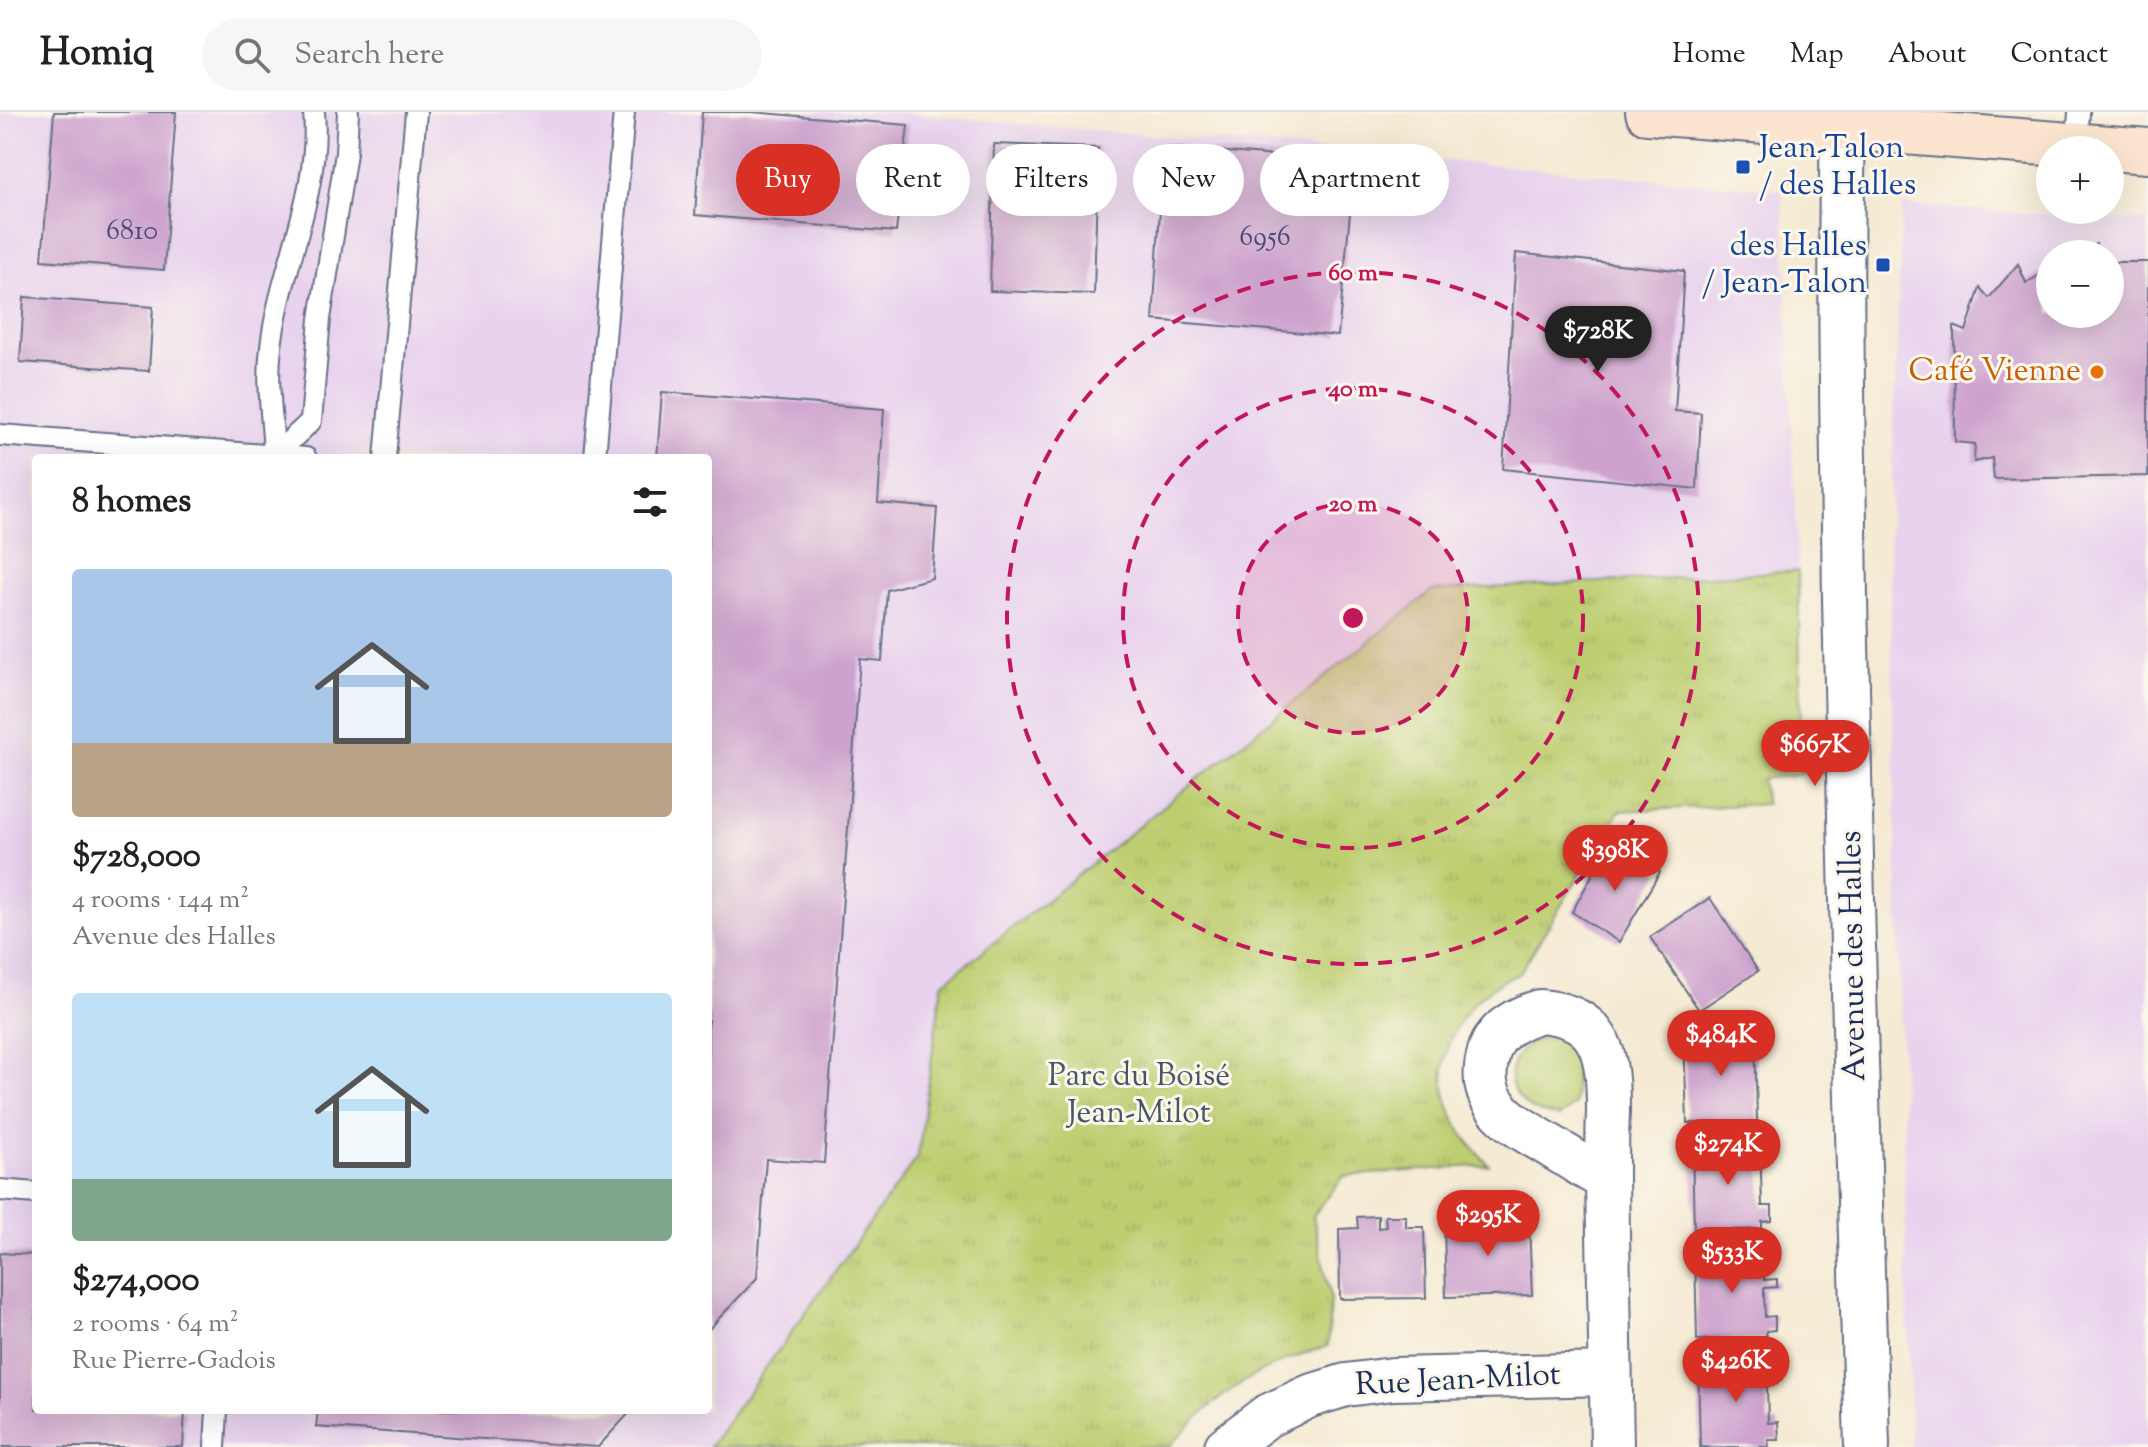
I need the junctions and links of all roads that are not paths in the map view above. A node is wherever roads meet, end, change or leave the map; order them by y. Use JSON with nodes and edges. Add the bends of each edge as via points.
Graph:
{"nodes":[{"id":1,"x":314,"y":112,"type":"edge"},
{"id":2,"x":348,"y":112,"type":"edge"},
{"id":3,"x":416,"y":112,"type":"edge"},
{"id":4,"x":624,"y":112,"type":"edge"},
{"id":5,"x":1648,"y":112,"type":"edge"},
{"id":6,"x":1843,"y":129,"type":"junction"},
{"id":7,"x":2078,"y":129,"type":"edge"},
{"id":8,"x":2148,"y":151,"type":"edge"},
{"id":9,"x":0,"y":435,"type":"edge"},
{"id":10,"x":237,"y":454,"type":"edge"},
{"id":11,"x":274,"y":454,"type":"edge"},
{"id":12,"x":277,"y":454,"type":"edge"},
{"id":13,"x":385,"y":454,"type":"edge"},
{"id":14,"x":595,"y":454,"type":"edge"},
{"id":15,"x":1607,"y":1180,"type":"dead end"},
{"id":16,"x":0,"y":1190,"type":"edge"},
{"id":17,"x":32,"y":1193,"type":"edge"},
{"id":18,"x":1610,"y":1374,"type":"junction"},
{"id":19,"x":217,"y":1414,"type":"edge"},
{"id":20,"x":215,"y":1447,"type":"edge"},
{"id":21,"x":1226,"y":1447,"type":"edge"},
{"id":22,"x":1612,"y":1447,"type":"edge"},
{"id":23,"x":1867,"y":1447,"type":"edge"}],
"edges":[{"from":1,"to":11,"type":"lane","via":[[306,211],[271,347],[267,391]]},
{"from":2,"to":12,"type":"lane","via":[[311,421]]},
{"from":3,"to":13,"type":"lane"},
{"from":4,"to":14,"type":"lane"},
{"from":5,"to":6,"type":"main road"},
{"from":6,"to":7,"type":"main road"},
{"from":6,"to":23,"type":"street","name":"Avenue des Halles","via":[[1846,670]]},
{"from":7,"to":8,"type":"main road"},
{"from":9,"to":10,"type":"lane"},
{"from":15,"to":18,"type":"street"},
{"from":16,"to":17,"type":"lane"},
{"from":18,"to":21,"type":"street","name":"Rue Jean-Milot","via":[[1393,1379],[1346,1385],[1267,1416]]},
{"from":18,"to":22,"type":"street"},
{"from":19,"to":20,"type":"lane"}]}
